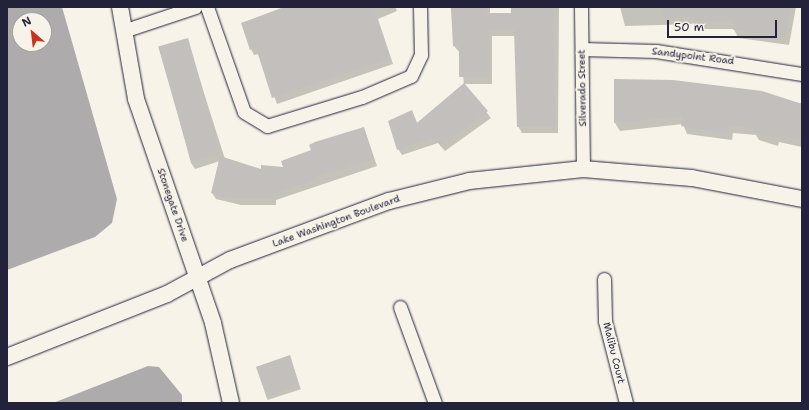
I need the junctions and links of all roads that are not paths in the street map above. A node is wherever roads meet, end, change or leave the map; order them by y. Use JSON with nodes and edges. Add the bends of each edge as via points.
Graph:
{"nodes":[{"id":1,"x":120,"y":7,"type":"edge"},
{"id":2,"x":195,"y":7,"type":"edge"},
{"id":3,"x":207,"y":7,"type":"edge"},
{"id":4,"x":420,"y":7,"type":"edge"},
{"id":5,"x":581,"y":7,"type":"edge"},
{"id":6,"x":123,"y":31,"type":"junction"},
{"id":7,"x":582,"y":48,"type":"junction"},
{"id":8,"x":802,"y":74,"type":"edge"},
{"id":9,"x":583,"y":169,"type":"junction"},
{"id":10,"x":802,"y":199,"type":"edge"},
{"id":11,"x":198,"y":276,"type":"junction"},
{"id":12,"x":604,"y":279,"type":"dead end"},
{"id":13,"x":400,"y":307,"type":"dead end"},
{"id":14,"x":7,"y":357,"type":"edge"},
{"id":15,"x":231,"y":403,"type":"edge"},
{"id":16,"x":435,"y":403,"type":"edge"},
{"id":17,"x":626,"y":403,"type":"edge"}],
"edges":[{"from":1,"to":6,"type":"street","name":"Stonegate Drive"},
{"from":2,"to":6,"type":"street"},
{"from":3,"to":4,"type":"street","via":[[244,112],[267,126],[362,97],[411,76],[421,55]]},
{"from":5,"to":7,"type":"street","name":"Silverado Street"},
{"from":6,"to":11,"type":"street","name":"Stonegate Drive","via":[[136,99]]},
{"from":7,"to":8,"type":"street","name":"Sandypoint Road","via":[[656,51]]},
{"from":7,"to":9,"type":"street","name":"Silverado Street"},
{"from":9,"to":10,"type":"street","name":"Lake Washington Boulevard","via":[[692,178]]},
{"from":9,"to":11,"type":"street","name":"Lake Washington Boulevard","via":[[469,181],[389,201],[230,260]]},
{"from":11,"to":14,"type":"street","name":"Lake Washington Boulevard","via":[[168,294]]},
{"from":11,"to":15,"type":"street","name":"Stonegate Drive","via":[[225,371]]},
{"from":12,"to":17,"type":"street","name":"Malibu Court","via":[[605,321]]},
{"from":13,"to":16,"type":"street"}]}
